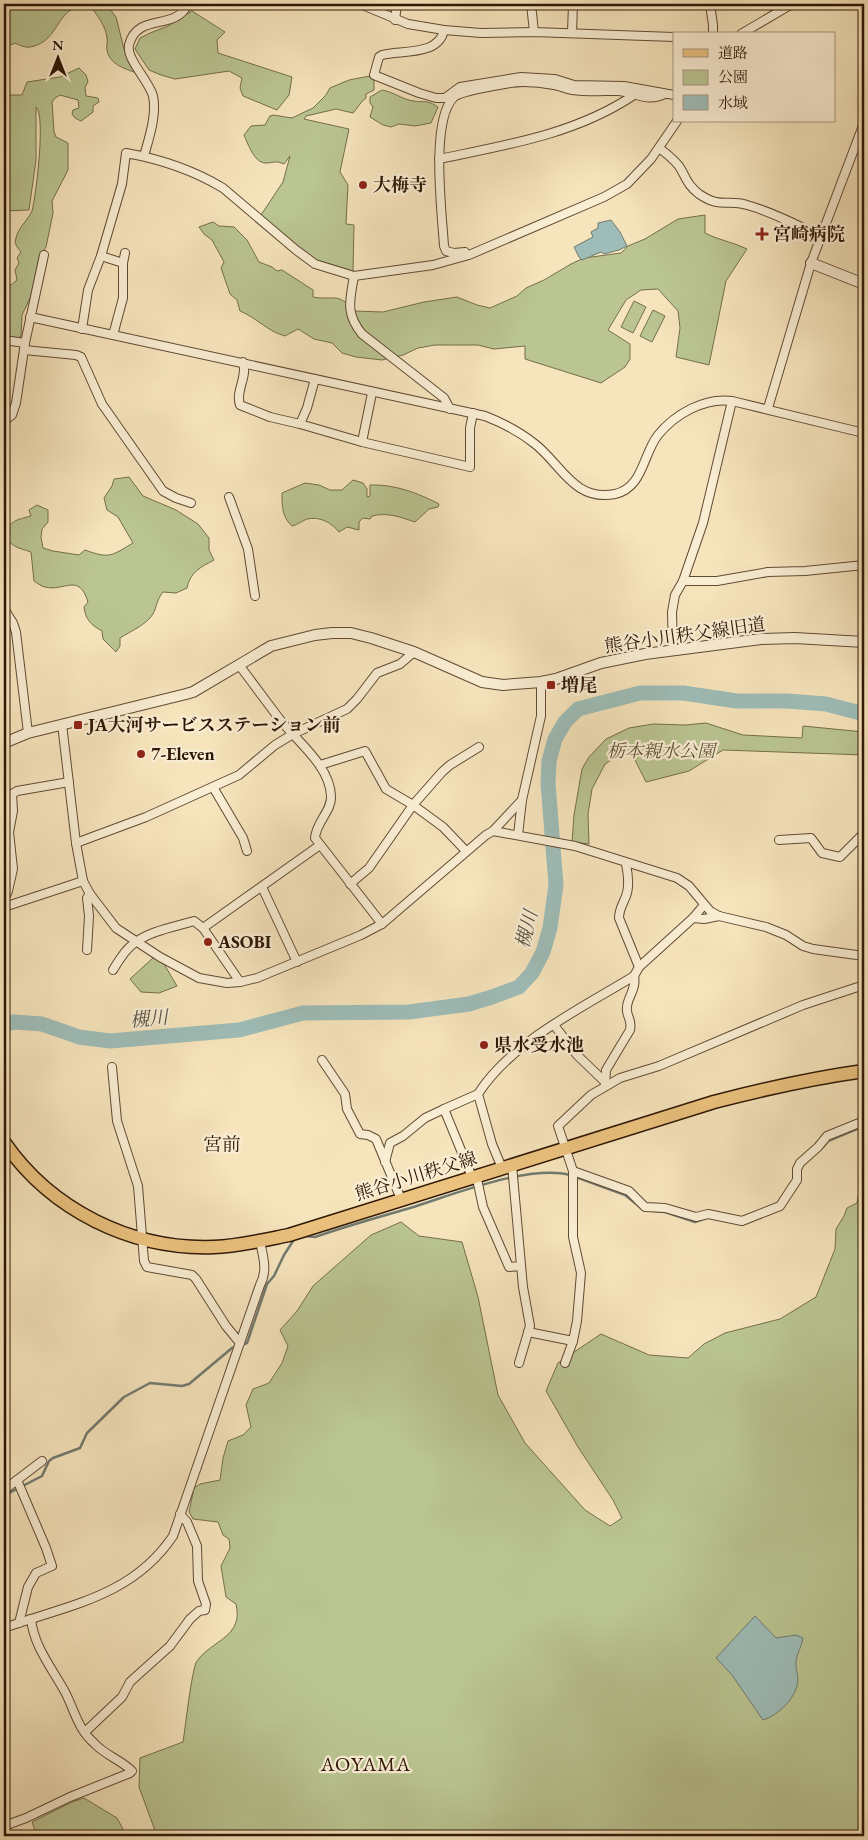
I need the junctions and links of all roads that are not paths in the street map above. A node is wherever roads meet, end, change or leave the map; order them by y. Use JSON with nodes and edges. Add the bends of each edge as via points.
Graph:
{"nodes":[{"id":1,"x":188,"y":4,"type":"edge"},
{"id":2,"x":360,"y":4,"type":"edge"},
{"id":3,"x":397,"y":4,"type":"edge"},
{"id":4,"x":531,"y":4,"type":"edge"},
{"id":5,"x":573,"y":4,"type":"edge"},
{"id":6,"x":710,"y":4,"type":"edge"},
{"id":7,"x":792,"y":4,"type":"edge"},
{"id":8,"x":395,"y":20,"type":"junction"},
{"id":9,"x":444,"y":30,"type":"junction"},
{"id":10,"x":534,"y":32,"type":"junction"},
{"id":11,"x":713,"y":32,"type":"edge"},
{"id":12,"x":744,"y":32,"type":"edge"},
{"id":13,"x":572,"y":33,"type":"junction"},
{"id":14,"x":673,"y":36,"type":"edge"},
{"id":15,"x":665,"y":94,"type":"junction"},
{"id":16,"x":634,"y":95,"type":"junction"},
{"id":17,"x":673,"y":95,"type":"edge"},
{"id":18,"x":676,"y":122,"type":"edge"},
{"id":19,"x":864,"y":123,"type":"edge"},
{"id":20,"x":659,"y":148,"type":"junction"},
{"id":21,"x":144,"y":156,"type":"junction"},
{"id":22,"x":440,"y":158,"type":"junction"},
{"id":23,"x":821,"y":236,"type":"junction"},
{"id":24,"x":125,"y":252,"type":"dead end"},
{"id":25,"x":44,"y":255,"type":"dead end"},
{"id":26,"x":469,"y":255,"type":"junction"},
{"id":27,"x":101,"y":256,"type":"junction"},
{"id":28,"x":123,"y":263,"type":"junction"},
{"id":29,"x":811,"y":263,"type":"junction"},
{"id":30,"x":354,"y":276,"type":"junction"},
{"id":31,"x":864,"y":284,"type":"edge"},
{"id":32,"x":30,"y":317,"type":"junction"},
{"id":33,"x":82,"y":329,"type":"junction"},
{"id":34,"x":113,"y":335,"type":"junction"},
{"id":35,"x":4,"y":340,"type":"edge"},
{"id":36,"x":25,"y":347,"type":"junction"},
{"id":37,"x":243,"y":362,"type":"junction"},
{"id":38,"x":315,"y":379,"type":"junction"},
{"id":39,"x":372,"y":393,"type":"junction"},
{"id":40,"x":732,"y":401,"type":"junction"},
{"id":41,"x":768,"y":408,"type":"junction"},
{"id":42,"x":450,"y":409,"type":"junction"},
{"id":43,"x":473,"y":413,"type":"junction"},
{"id":44,"x":4,"y":421,"type":"edge"},
{"id":45,"x":300,"y":424,"type":"junction"},
{"id":46,"x":864,"y":433,"type":"edge"},
{"id":47,"x":362,"y":442,"type":"junction"},
{"id":48,"x":229,"y":497,"type":"dead end"},
{"id":49,"x":191,"y":502,"type":"dead end"},
{"id":50,"x":864,"y":565,"type":"edge"},
{"id":51,"x":683,"y":581,"type":"junction"},
{"id":52,"x":255,"y":596,"type":"dead end"},
{"id":53,"x":4,"y":609,"type":"edge"},
{"id":54,"x":864,"y":642,"type":"edge"},
{"id":55,"x":673,"y":650,"type":"junction"},
{"id":56,"x":414,"y":652,"type":"junction"},
{"id":57,"x":239,"y":665,"type":"junction"},
{"id":58,"x":542,"y":682,"type":"junction"},
{"id":59,"x":62,"y":724,"type":"junction"},
{"id":60,"x":28,"y":733,"type":"junction"},
{"id":61,"x":293,"y":734,"type":"junction"},
{"id":62,"x":4,"y":743,"type":"edge"},
{"id":63,"x":478,"y":747,"type":"dead end"},
{"id":64,"x":320,"y":765,"type":"junction"},
{"id":65,"x":69,"y":782,"type":"junction"},
{"id":66,"x":213,"y":787,"type":"junction"},
{"id":67,"x":522,"y":800,"type":"junction"},
{"id":68,"x":413,"y":805,"type":"junction"},
{"id":69,"x":493,"y":831,"type":"junction"},
{"id":70,"x":864,"y":833,"type":"edge"},
{"id":71,"x":518,"y":835,"type":"junction"},
{"id":72,"x":779,"y":840,"type":"dead end"},
{"id":73,"x":76,"y":843,"type":"junction"},
{"id":74,"x":320,"y":846,"type":"junction"},
{"id":75,"x":247,"y":851,"type":"dead end"},
{"id":76,"x":466,"y":851,"type":"junction"},
{"id":77,"x":626,"y":864,"type":"junction"},
{"id":78,"x":83,"y":881,"type":"junction"},
{"id":79,"x":350,"y":884,"type":"junction"},
{"id":80,"x":262,"y":887,"type":"junction"},
{"id":81,"x":90,"y":894,"type":"junction"},
{"id":82,"x":4,"y":900,"type":"edge"},
{"id":83,"x":704,"y":904,"type":"junction"},
{"id":84,"x":4,"y":907,"type":"edge"},
{"id":85,"x":719,"y":916,"type":"junction"},
{"id":86,"x":694,"y":918,"type":"junction"},
{"id":87,"x":382,"y":924,"type":"junction"},
{"id":88,"x":203,"y":928,"type":"junction"},
{"id":89,"x":137,"y":941,"type":"junction"},
{"id":90,"x":87,"y":950,"type":"dead end"},
{"id":91,"x":864,"y":956,"type":"edge"},
{"id":92,"x":297,"y":962,"type":"junction"},
{"id":93,"x":639,"y":967,"type":"junction"},
{"id":94,"x":113,"y":970,"type":"dead end"},
{"id":95,"x":634,"y":976,"type":"junction"},
{"id":96,"x":240,"y":982,"type":"junction"},
{"id":97,"x":864,"y":985,"type":"edge"},
{"id":98,"x":554,"y":1025,"type":"junction"},
{"id":99,"x":322,"y":1060,"type":"dead end"},
{"id":100,"x":112,"y":1067,"type":"dead end"},
{"id":101,"x":864,"y":1072,"type":"edge"},
{"id":102,"x":604,"y":1083,"type":"junction"},
{"id":103,"x":478,"y":1094,"type":"junction"},
{"id":104,"x":444,"y":1109,"type":"junction"},
{"id":105,"x":864,"y":1120,"type":"edge"},
{"id":106,"x":4,"y":1142,"type":"edge"},
{"id":107,"x":566,"y":1148,"type":"junction"},
{"id":108,"x":384,"y":1162,"type":"junction"},
{"id":109,"x":507,"y":1166,"type":"junction"},
{"id":110,"x":573,"y":1171,"type":"junction"},
{"id":111,"x":474,"y":1178,"type":"junction"},
{"id":112,"x":401,"y":1199,"type":"junction"},
{"id":113,"x":141,"y":1239,"type":"junction"},
{"id":114,"x":260,"y":1242,"type":"junction"},
{"id":115,"x":521,"y":1266,"type":"junction"},
{"id":116,"x":528,"y":1332,"type":"junction"},
{"id":117,"x":573,"y":1341,"type":"junction"},
{"id":118,"x":240,"y":1343,"type":"junction"},
{"id":119,"x":520,"y":1363,"type":"dead end"},
{"id":120,"x":565,"y":1363,"type":"dead end"},
{"id":121,"x":42,"y":1460,"type":"dead end"},
{"id":122,"x":16,"y":1480,"type":"junction"},
{"id":123,"x":4,"y":1490,"type":"edge"},
{"id":124,"x":180,"y":1514,"type":"junction"},
{"id":125,"x":31,"y":1620,"type":"junction"},
{"id":126,"x":19,"y":1623,"type":"junction"},
{"id":127,"x":4,"y":1628,"type":"edge"},
{"id":128,"x":85,"y":1732,"type":"junction"},
{"id":129,"x":5,"y":1822,"type":"edge"}],
"edges":[{"from":1,"to":21,"type":"street","via":[[173,20],[142,27],[129,46],[130,56],[150,85],[154,100]]},
{"from":2,"to":8,"type":"street"},
{"from":3,"to":8,"type":"street"},
{"from":4,"to":10,"type":"street"},
{"from":5,"to":13,"type":"street"},
{"from":6,"to":11,"type":"street"},
{"from":7,"to":12,"type":"street"},
{"from":8,"to":9,"type":"street"},
{"from":9,"to":10,"type":"street"},
{"from":9,"to":15,"type":"street","via":[[440,41],[432,45],[380,57],[374,75],[436,98],[445,98],[460,87],[521,77],[555,79],[574,85],[624,86]]},
{"from":10,"to":13,"type":"street"},
{"from":13,"to":14,"type":"street"},
{"from":15,"to":16,"type":"street","via":[[656,98]]},
{"from":15,"to":17,"type":"street"},
{"from":16,"to":22,"type":"street","via":[[614,109],[560,131]]},
{"from":16,"to":22,"type":"street","via":[[624,91],[571,90],[521,82],[462,92],[453,98],[443,118]]},
{"from":18,"to":20,"type":"street"},
{"from":19,"to":23,"type":"street"},
{"from":20,"to":23,"type":"street","via":[[680,168],[689,184],[717,204],[744,204],[777,215]]},
{"from":20,"to":26,"type":"street","via":[[627,184],[604,197]]},
{"from":21,"to":27,"type":"street","via":[[126,153],[122,184]]},
{"from":21,"to":30,"type":"street","via":[[207,178],[308,260]]},
{"from":22,"to":26,"type":"street","via":[[446,251]]},
{"from":23,"to":29,"type":"street"},
{"from":24,"to":28,"type":"street"},
{"from":25,"to":32,"type":"street"},
{"from":26,"to":30,"type":"street","via":[[433,265]]},
{"from":27,"to":28,"type":"street"},
{"from":27,"to":33,"type":"street","via":[[88,290]]},
{"from":28,"to":34,"type":"street","via":[[123,298]]},
{"from":29,"to":31,"type":"street"},
{"from":29,"to":41,"type":"street"},
{"from":30,"to":42,"type":"street","via":[[349,301],[356,327],[444,398]]},
{"from":32,"to":33,"type":"street"},
{"from":32,"to":36,"type":"street"},
{"from":33,"to":34,"type":"street"},
{"from":34,"to":37,"type":"street"},
{"from":35,"to":36,"type":"street"},
{"from":36,"to":44,"type":"street","via":[[16,403],[12,415]]},
{"from":36,"to":49,"type":"street","via":[[81,358],[102,404],[162,490]]},
{"from":37,"to":38,"type":"street"},
{"from":37,"to":45,"type":"street","via":[[245,372],[238,395],[240,405]]},
{"from":38,"to":39,"type":"street"},
{"from":38,"to":45,"type":"street"},
{"from":39,"to":42,"type":"street"},
{"from":39,"to":47,"type":"street"},
{"from":40,"to":41,"type":"street"},
{"from":40,"to":43,"type":"street","via":[[709,401],[674,420],[658,435],[637,480],[624,491],[606,495],[580,488],[536,444],[503,423]]},
{"from":40,"to":51,"type":"street","via":[[707,508]]},
{"from":41,"to":46,"type":"street"},
{"from":42,"to":43,"type":"street"},
{"from":43,"to":47,"type":"street","via":[[470,467]]},
{"from":45,"to":47,"type":"street"},
{"from":48,"to":52,"type":"street","via":[[248,550]]},
{"from":50,"to":51,"type":"street","via":[[768,572],[717,582]]},
{"from":51,"to":55,"type":"street","via":[[675,595],[672,612]]},
{"from":53,"to":60,"type":"street","via":[[16,632]]},
{"from":54,"to":55,"type":"street","name":"熊谷小川秩父線旧道","via":[[761,639]]},
{"from":55,"to":58,"type":"street","name":"熊谷小川秩父線旧道","via":[[600,663]]},
{"from":56,"to":57,"type":"street","name":"熊谷小川秩父線旧道","via":[[358,634],[332,633],[277,644]]},
{"from":56,"to":58,"type":"street","name":"熊谷小川秩父線旧道","via":[[490,684]]},
{"from":56,"to":61,"type":"street","via":[[400,664],[377,673],[347,708]]},
{"from":57,"to":59,"type":"street","name":"熊谷小川秩父線旧道","via":[[186,694]]},
{"from":57,"to":61,"type":"street"},
{"from":58,"to":67,"type":"street","via":[[540,716]]},
{"from":59,"to":60,"type":"street","name":"熊谷小川秩父線旧道"},
{"from":59,"to":65,"type":"street"},
{"from":60,"to":62,"type":"street","name":"熊谷小川秩父線旧道"},
{"from":61,"to":64,"type":"street"},
{"from":61,"to":66,"type":"street","via":[[239,775]]},
{"from":63,"to":68,"type":"street","via":[[450,765]]},
{"from":64,"to":68,"type":"street","via":[[365,751],[386,789]]},
{"from":64,"to":74,"type":"street","via":[[332,794],[331,803],[316,830]]},
{"from":65,"to":73,"type":"street"},
{"from":65,"to":82,"type":"street","via":[[12,794],[9,832],[13,869]]},
{"from":66,"to":73,"type":"street"},
{"from":66,"to":75,"type":"street","via":[[243,838]]},
{"from":67,"to":69,"type":"street"},
{"from":67,"to":71,"type":"street"},
{"from":68,"to":76,"type":"street","via":[[443,827]]},
{"from":68,"to":79,"type":"street","via":[[369,868]]},
{"from":69,"to":71,"type":"street"},
{"from":69,"to":76,"type":"street"},
{"from":70,"to":72,"type":"street","via":[[840,857],[822,854],[810,838]]},
{"from":71,"to":77,"type":"street","via":[[575,846]]},
{"from":73,"to":78,"type":"street"},
{"from":74,"to":79,"type":"street"},
{"from":74,"to":80,"type":"street"},
{"from":76,"to":87,"type":"street"},
{"from":77,"to":83,"type":"street","via":[[677,878],[689,886]]},
{"from":77,"to":93,"type":"street","via":[[627,894],[619,918]]},
{"from":78,"to":81,"type":"street"},
{"from":78,"to":84,"type":"street"},
{"from":79,"to":87,"type":"street"},
{"from":80,"to":88,"type":"street"},
{"from":80,"to":92,"type":"street"},
{"from":81,"to":89,"type":"street","via":[[116,928]]},
{"from":81,"to":90,"type":"street","via":[[87,898]]},
{"from":83,"to":85,"type":"street"},
{"from":83,"to":86,"type":"street"},
{"from":85,"to":86,"type":"street"},
{"from":85,"to":91,"type":"street","via":[[766,927],[813,949]]},
{"from":86,"to":93,"type":"street"},
{"from":87,"to":92,"type":"street"},
{"from":88,"to":89,"type":"street","via":[[194,921]]},
{"from":88,"to":96,"type":"street"},
{"from":89,"to":94,"type":"street"},
{"from":89,"to":96,"type":"street","via":[[199,978]]},
{"from":92,"to":96,"type":"street"},
{"from":93,"to":95,"type":"street"},
{"from":95,"to":98,"type":"street"},
{"from":95,"to":102,"type":"street","via":[[636,985],[627,1011],[632,1023],[606,1070]]},
{"from":97,"to":102,"type":"street","via":[[803,1005],[659,1066]]},
{"from":98,"to":102,"type":"street"},
{"from":98,"to":103,"type":"street","via":[[495,1071]]},
{"from":99,"to":108,"type":"street","via":[[344,1094],[347,1109],[360,1134],[376,1139]]},
{"from":100,"to":113,"type":"street","via":[[117,1121],[138,1186]]},
{"from":101,"to":107,"type":"main road","name":"熊谷小川秩父線","via":[[827,1076],[742,1094]]},
{"from":102,"to":107,"type":"street","via":[[558,1126]]},
{"from":103,"to":104,"type":"street"},
{"from":103,"to":109,"type":"street","via":[[492,1144]]},
{"from":104,"to":108,"type":"street","via":[[425,1118],[390,1144]]},
{"from":104,"to":111,"type":"street"},
{"from":105,"to":110,"type":"street","via":[[827,1136],[800,1162],[797,1180],[780,1206],[742,1222],[708,1214],[696,1218],[665,1208],[645,1207],[629,1191]]},
{"from":106,"to":113,"type":"main road","name":"熊谷小川秩父線","via":[[24,1168],[76,1211]]},
{"from":107,"to":109,"type":"main road","name":"熊谷小川秩父線"},
{"from":107,"to":110,"type":"street"},
{"from":108,"to":112,"type":"street"},
{"from":109,"to":111,"type":"main road","name":"熊谷小川秩父線"},
{"from":109,"to":115,"type":"street"},
{"from":110,"to":117,"type":"street","via":[[573,1237],[582,1273]]},
{"from":111,"to":112,"type":"main road","name":"熊谷小川秩父線"},
{"from":111,"to":115,"type":"street","via":[[482,1207],[509,1267]]},
{"from":112,"to":114,"type":"main road","name":"熊谷小川秩父線"},
{"from":113,"to":114,"type":"main road","name":"熊谷小川秩父線","via":[[197,1247]]},
{"from":113,"to":118,"type":"street","via":[[147,1267],[192,1275]]},
{"from":114,"to":118,"type":"street","via":[[264,1276]]},
{"from":115,"to":116,"type":"street","via":[[530,1326]]},
{"from":116,"to":117,"type":"street"},
{"from":116,"to":119,"type":"street"},
{"from":117,"to":120,"type":"street"},
{"from":118,"to":124,"type":"street"},
{"from":121,"to":122,"type":"street"},
{"from":122,"to":123,"type":"street"},
{"from":122,"to":126,"type":"street","via":[[52,1566],[36,1573],[28,1586]]},
{"from":124,"to":125,"type":"street","via":[[174,1536],[143,1570],[93,1599]]},
{"from":124,"to":128,"type":"street","via":[[188,1522],[198,1546],[198,1581],[205,1598],[205,1610],[198,1611],[190,1619],[170,1646],[130,1682],[122,1697]]},
{"from":125,"to":126,"type":"street"},
{"from":125,"to":128,"type":"street","via":[[37,1643]]},
{"from":126,"to":127,"type":"street"},
{"from":128,"to":129,"type":"street","via":[[95,1745],[132,1770],[130,1773],[26,1818]]}]}
